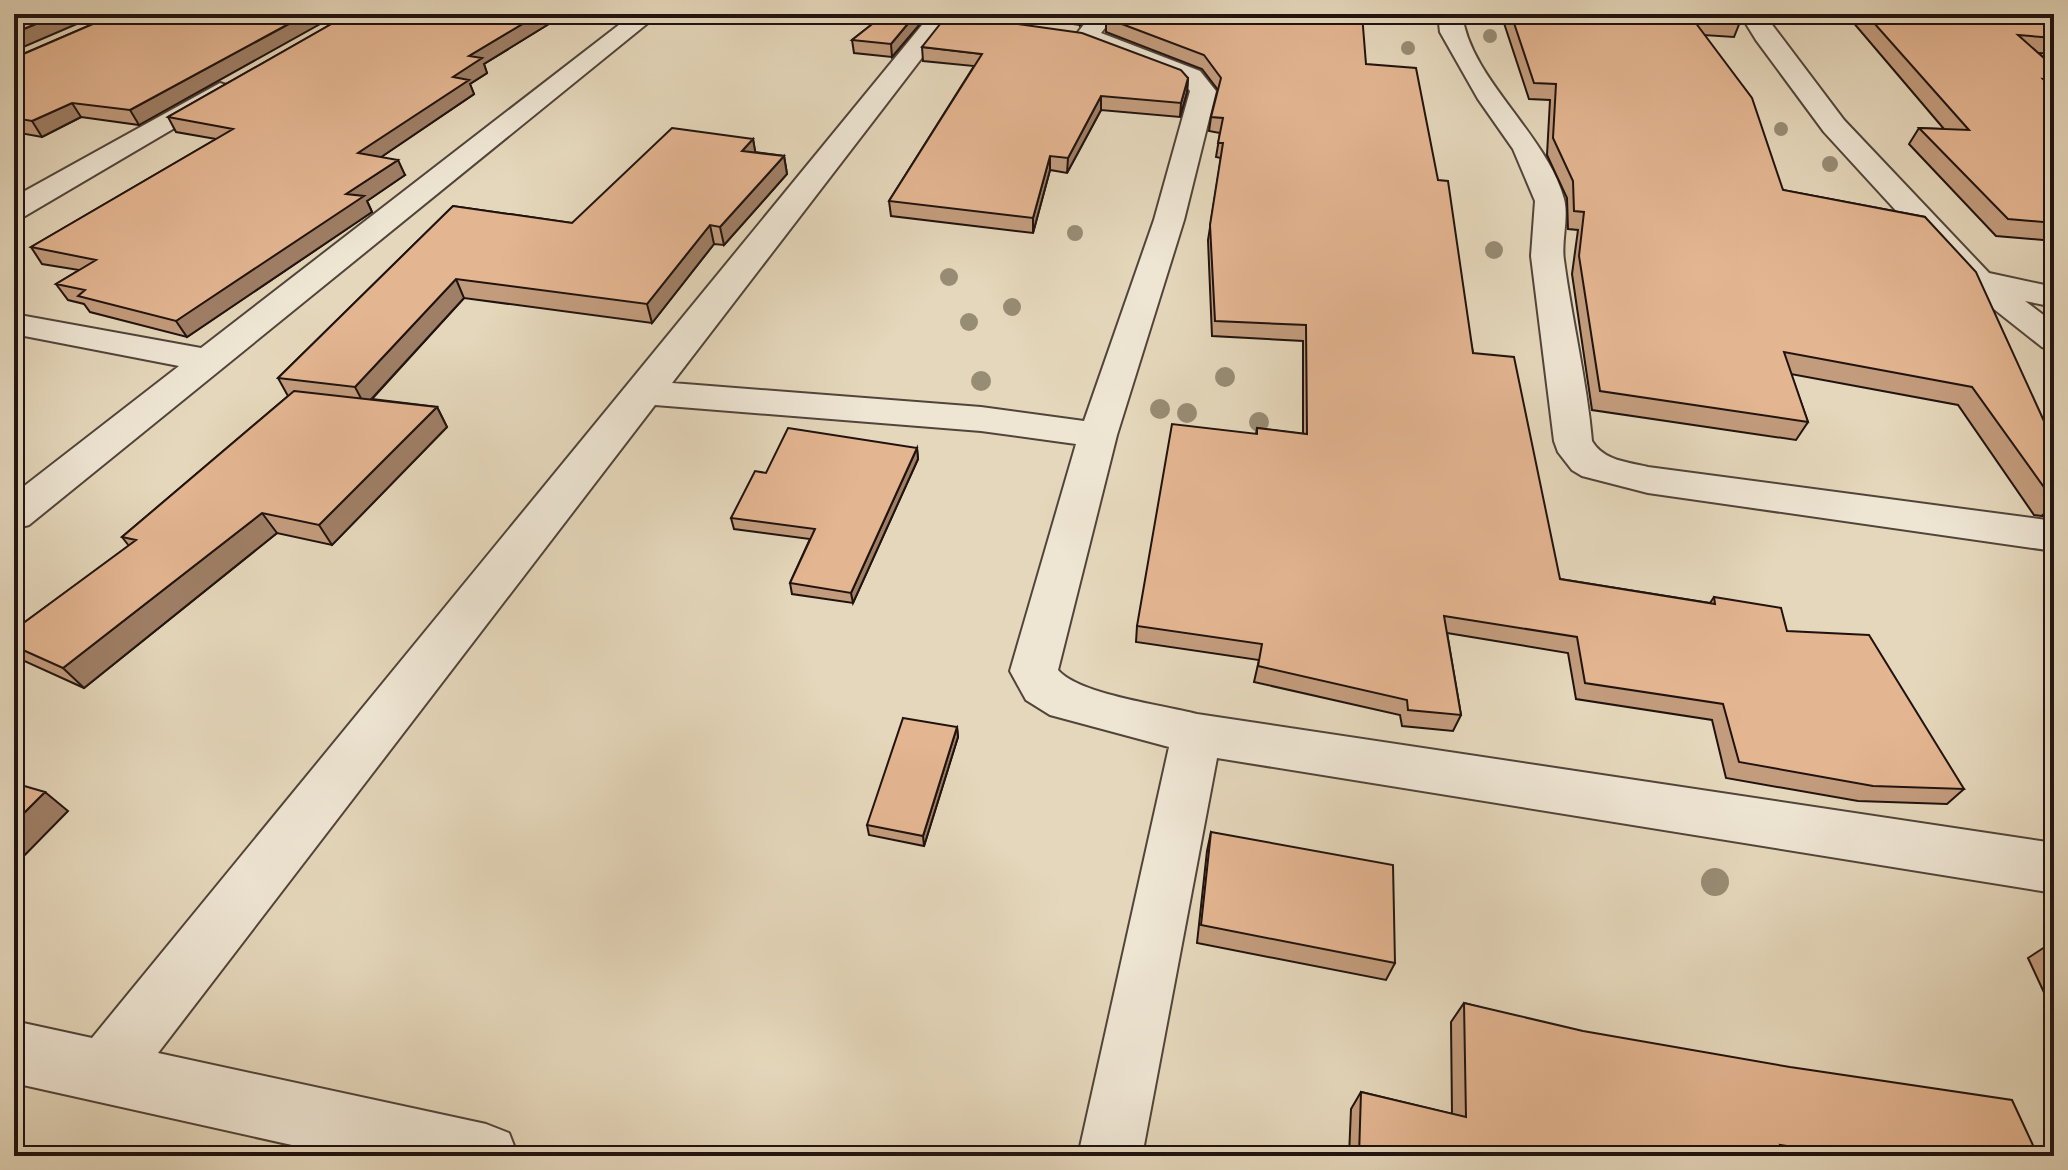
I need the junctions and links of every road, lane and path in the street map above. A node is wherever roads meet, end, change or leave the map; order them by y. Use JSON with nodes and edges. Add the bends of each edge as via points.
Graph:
{"nodes":[{"id":1,"x":647,"y":14,"type":"edge"},
{"id":2,"x":1104,"y":14,"type":"edge"},
{"id":3,"x":1450,"y":14,"type":"edge"},
{"id":4,"x":1752,"y":14,"type":"edge"},
{"id":5,"x":945,"y":17,"type":"edge"},
{"id":6,"x":1060,"y":32,"type":"edge"},
{"id":7,"x":1087,"y":36,"type":"junction"},
{"id":8,"x":242,"y":79,"type":"edge"},
{"id":9,"x":14,"y":210,"type":"edge"},
{"id":10,"x":1978,"y":280,"type":"junction"},
{"id":11,"x":2054,"y":297,"type":"edge"},
{"id":12,"x":14,"y":324,"type":"edge"},
{"id":13,"x":2054,"y":340,"type":"edge"},
{"id":14,"x":212,"y":361,"type":"junction"},
{"id":15,"x":641,"y":392,"type":"junction"},
{"id":16,"x":1098,"y":435,"type":"junction"},
{"id":17,"x":14,"y":515,"type":"edge"},
{"id":18,"x":2054,"y":536,"type":"edge"},
{"id":19,"x":1197,"y":734,"type":"junction"},
{"id":20,"x":2054,"y":868,"type":"edge"},
{"id":21,"x":14,"y":1052,"type":"edge"},
{"id":22,"x":104,"y":1072,"type":"junction"},
{"id":23,"x":486,"y":1156,"type":"edge"},
{"id":24,"x":1110,"y":1156,"type":"edge"}],
"edges":[{"from":1,"to":14,"type":"street"},
{"from":2,"to":7,"type":"street"},
{"from":3,"to":18,"type":"street","via":[[1452,32],[1527,148],[1550,201],[1547,256],[1576,453],[1598,467],[1648,480]]},
{"from":4,"to":10,"type":"street","via":[[1834,126]]},
{"from":5,"to":15,"type":"street"},
{"from":6,"to":7,"type":"street"},
{"from":7,"to":16,"type":"street","via":[[1191,76],[1203,91],[1169,220]]},
{"from":8,"to":9,"type":"street"},
{"from":10,"to":11,"type":"street"},
{"from":10,"to":13,"type":"street"},
{"from":12,"to":14,"type":"street"},
{"from":14,"to":17,"type":"street"},
{"from":15,"to":16,"type":"street","via":[[981,419]]},
{"from":15,"to":22,"type":"street"},
{"from":16,"to":19,"type":"street","via":[[1034,671],[1043,687],[1067,701]]},
{"from":19,"to":20,"type":"street"},
{"from":19,"to":24,"type":"street"},
{"from":21,"to":22,"type":"street"},
{"from":22,"to":23,"type":"street"}]}
